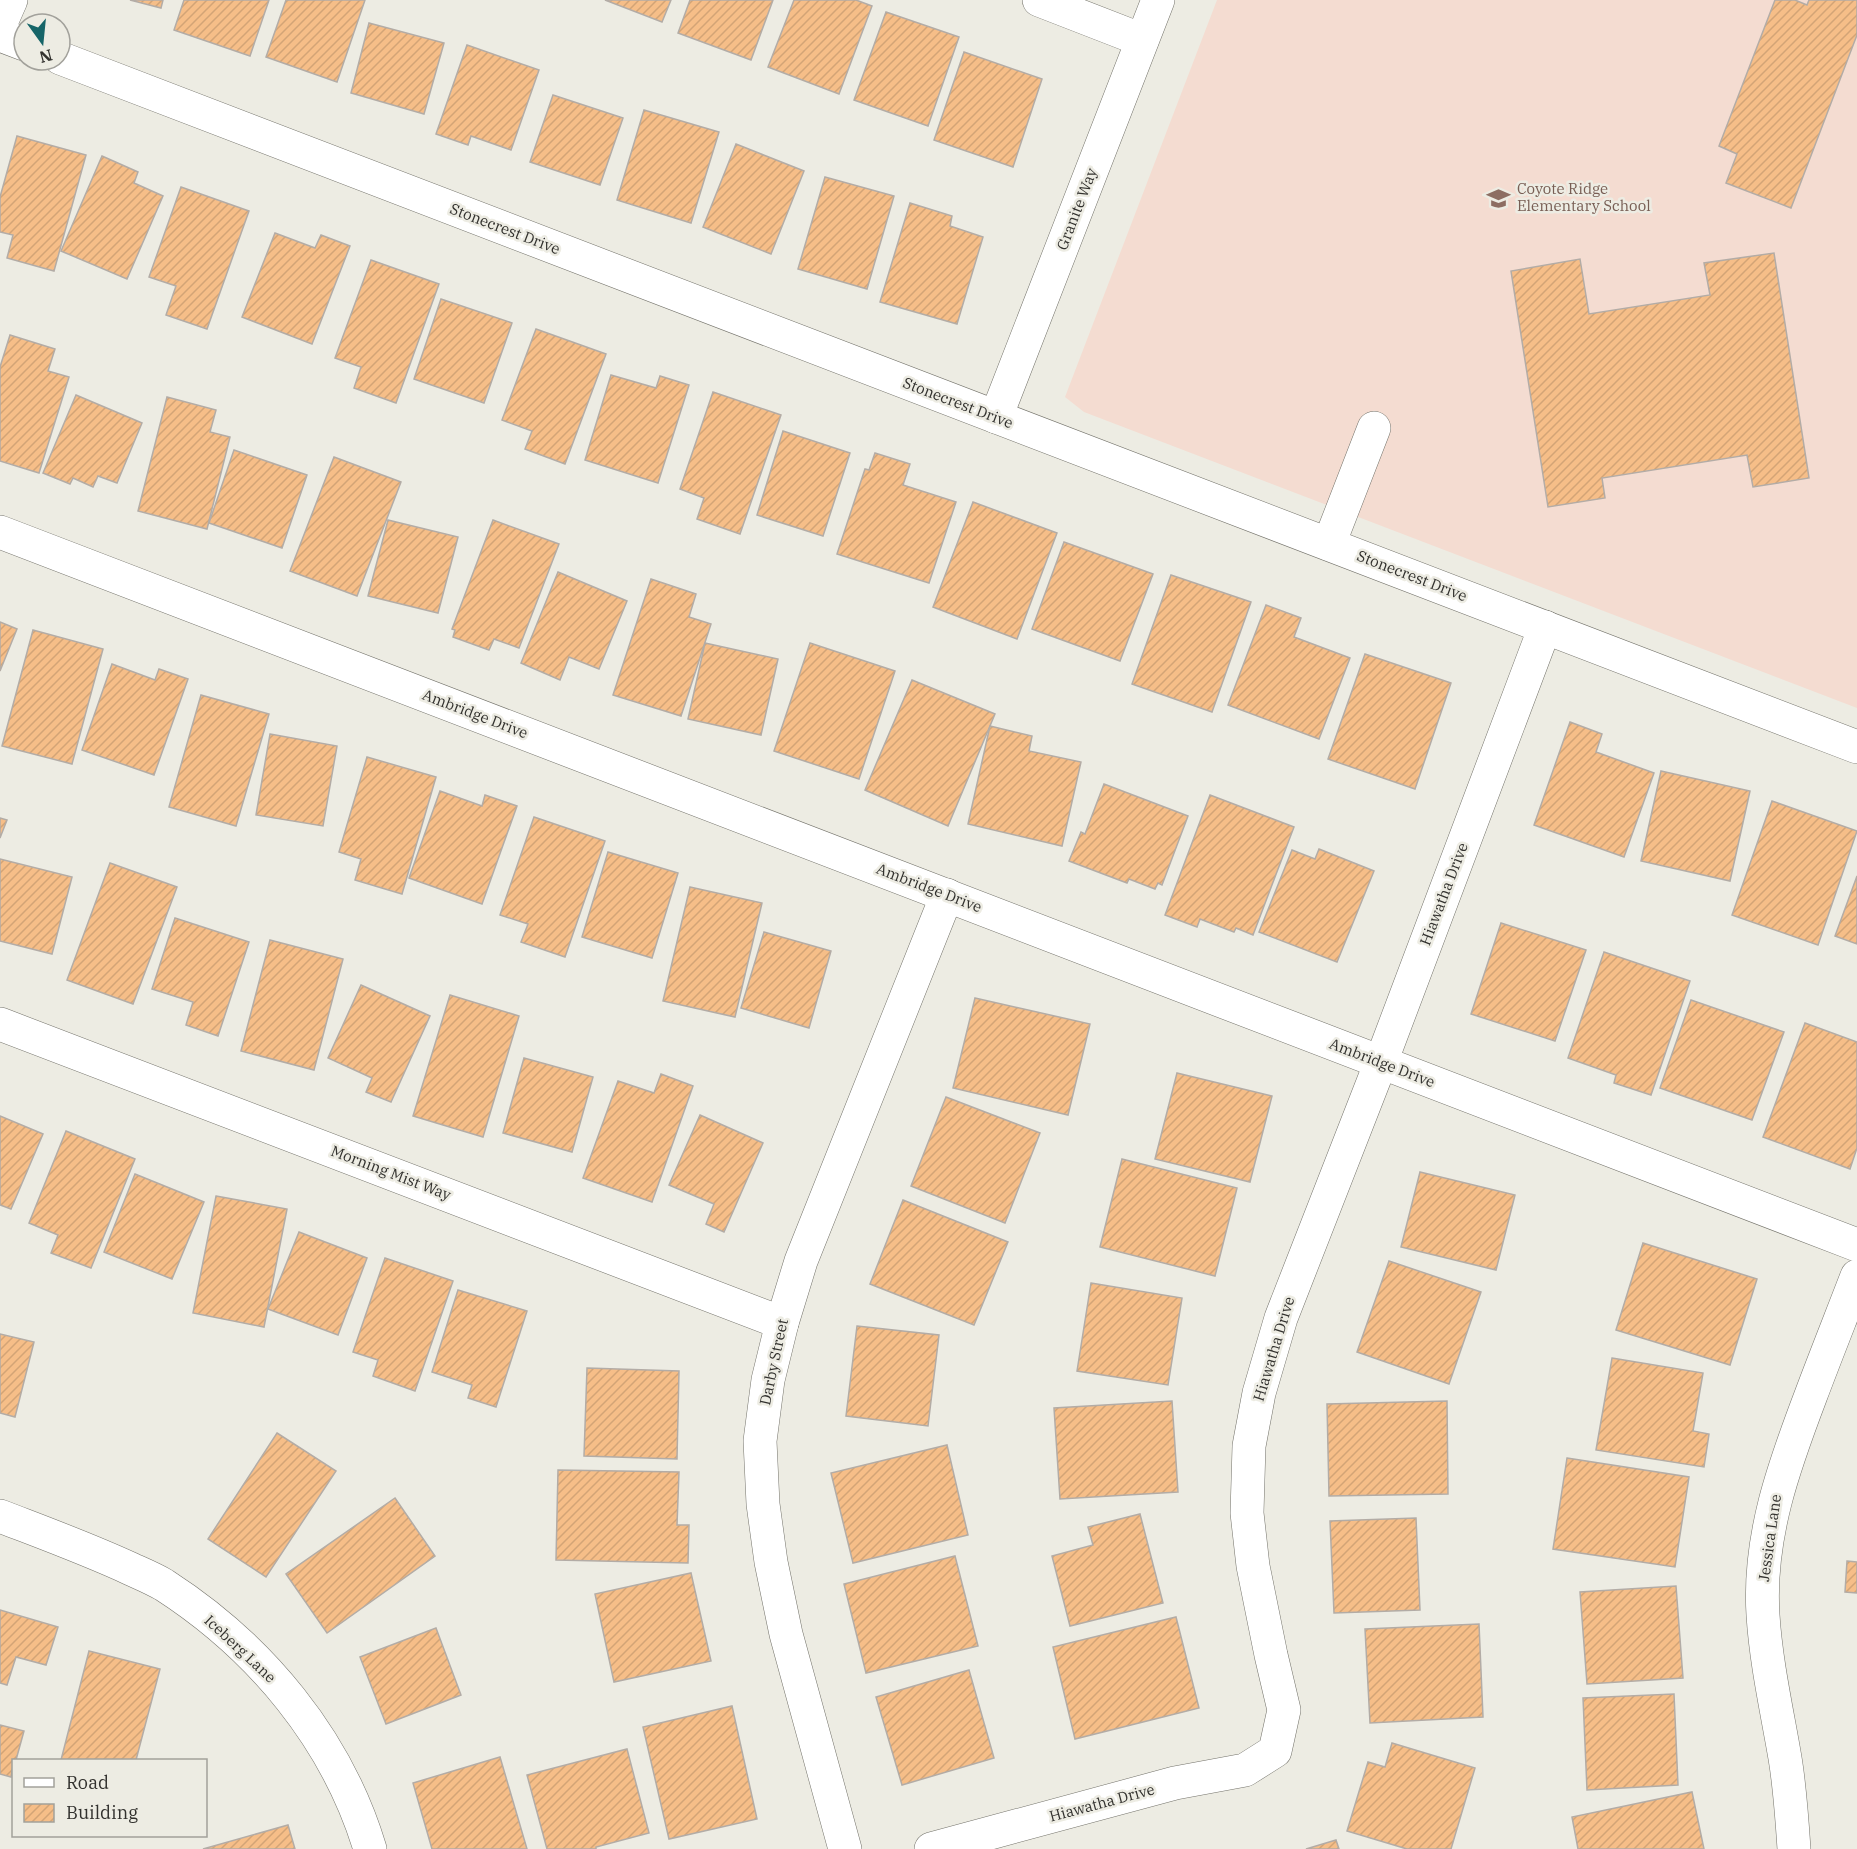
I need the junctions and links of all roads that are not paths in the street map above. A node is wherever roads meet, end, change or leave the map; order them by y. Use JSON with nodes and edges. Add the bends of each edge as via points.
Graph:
{"nodes":[{"id":1,"x":11,"y":0,"type":"edge"},
{"id":2,"x":1039,"y":0,"type":"edge"},
{"id":3,"x":1158,"y":0,"type":"edge"},
{"id":4,"x":0,"y":26,"type":"edge"},
{"id":5,"x":1142,"y":40,"type":"junction"},
{"id":6,"x":72,"y":63,"type":"edge"},
{"id":7,"x":996,"y":417,"type":"junction"},
{"id":8,"x":1374,"y":428,"type":"dead end"},
{"id":9,"x":0,"y":532,"type":"edge"},
{"id":10,"x":1329,"y":544,"type":"junction"},
{"id":11,"x":1545,"y":627,"type":"junction"},
{"id":12,"x":1857,"y":747,"type":"edge"},
{"id":13,"x":947,"y":895,"type":"junction"},
{"id":14,"x":0,"y":1024,"type":"edge"},
{"id":15,"x":1381,"y":1062,"type":"junction"},
{"id":16,"x":1857,"y":1245,"type":"edge"},
{"id":17,"x":1857,"y":1276,"type":"edge"},
{"id":18,"x":782,"y":1323,"type":"junction"},
{"id":19,"x":0,"y":1516,"type":"edge"},
{"id":20,"x":370,"y":1849,"type":"edge"},
{"id":21,"x":844,"y":1849,"type":"edge"},
{"id":22,"x":931,"y":1849,"type":"edge"},
{"id":23,"x":1794,"y":1849,"type":"edge"}],
"edges":[{"from":1,"to":4,"type":"street"},
{"from":2,"to":5,"type":"street"},
{"from":3,"to":5,"type":"street","name":"Granite Way"},
{"from":5,"to":7,"type":"street","name":"Granite Way"},
{"from":6,"to":7,"type":"street","name":"Stonecrest Drive"},
{"from":7,"to":10,"type":"street","name":"Stonecrest Drive"},
{"from":8,"to":10,"type":"street"},
{"from":9,"to":13,"type":"street","name":"Ambridge Drive"},
{"from":10,"to":11,"type":"street","name":"Stonecrest Drive"},
{"from":11,"to":12,"type":"street","name":"Stonecrest Drive"},
{"from":11,"to":15,"type":"street","name":"Hiawatha Drive"},
{"from":13,"to":15,"type":"street","name":"Ambridge Drive"},
{"from":13,"to":18,"type":"street","name":"Darby Street","via":[[801,1261]]},
{"from":14,"to":18,"type":"street","name":"Morning Mist Way"},
{"from":15,"to":16,"type":"street","name":"Ambridge Drive"},
{"from":15,"to":22,"type":"street","name":"Hiawatha Drive","via":[[1281,1318],[1248,1446],[1247,1513],[1253,1566],[1284,1710],[1275,1751],[1245,1770],[1175,1783]]},
{"from":17,"to":23,"type":"street","name":"Jessica Lane","via":[[1785,1462],[1771,1510],[1764,1566],[1763,1613],[1769,1671],[1785,1760]]},
{"from":18,"to":21,"type":"street","name":"Darby Street","via":[[768,1380],[760,1441],[763,1504],[786,1634]]},
{"from":19,"to":20,"type":"street","name":"Iceberg Lane","via":[[102,1555],[163,1584],[225,1630],[270,1674],[307,1719],[341,1775]]}]}
